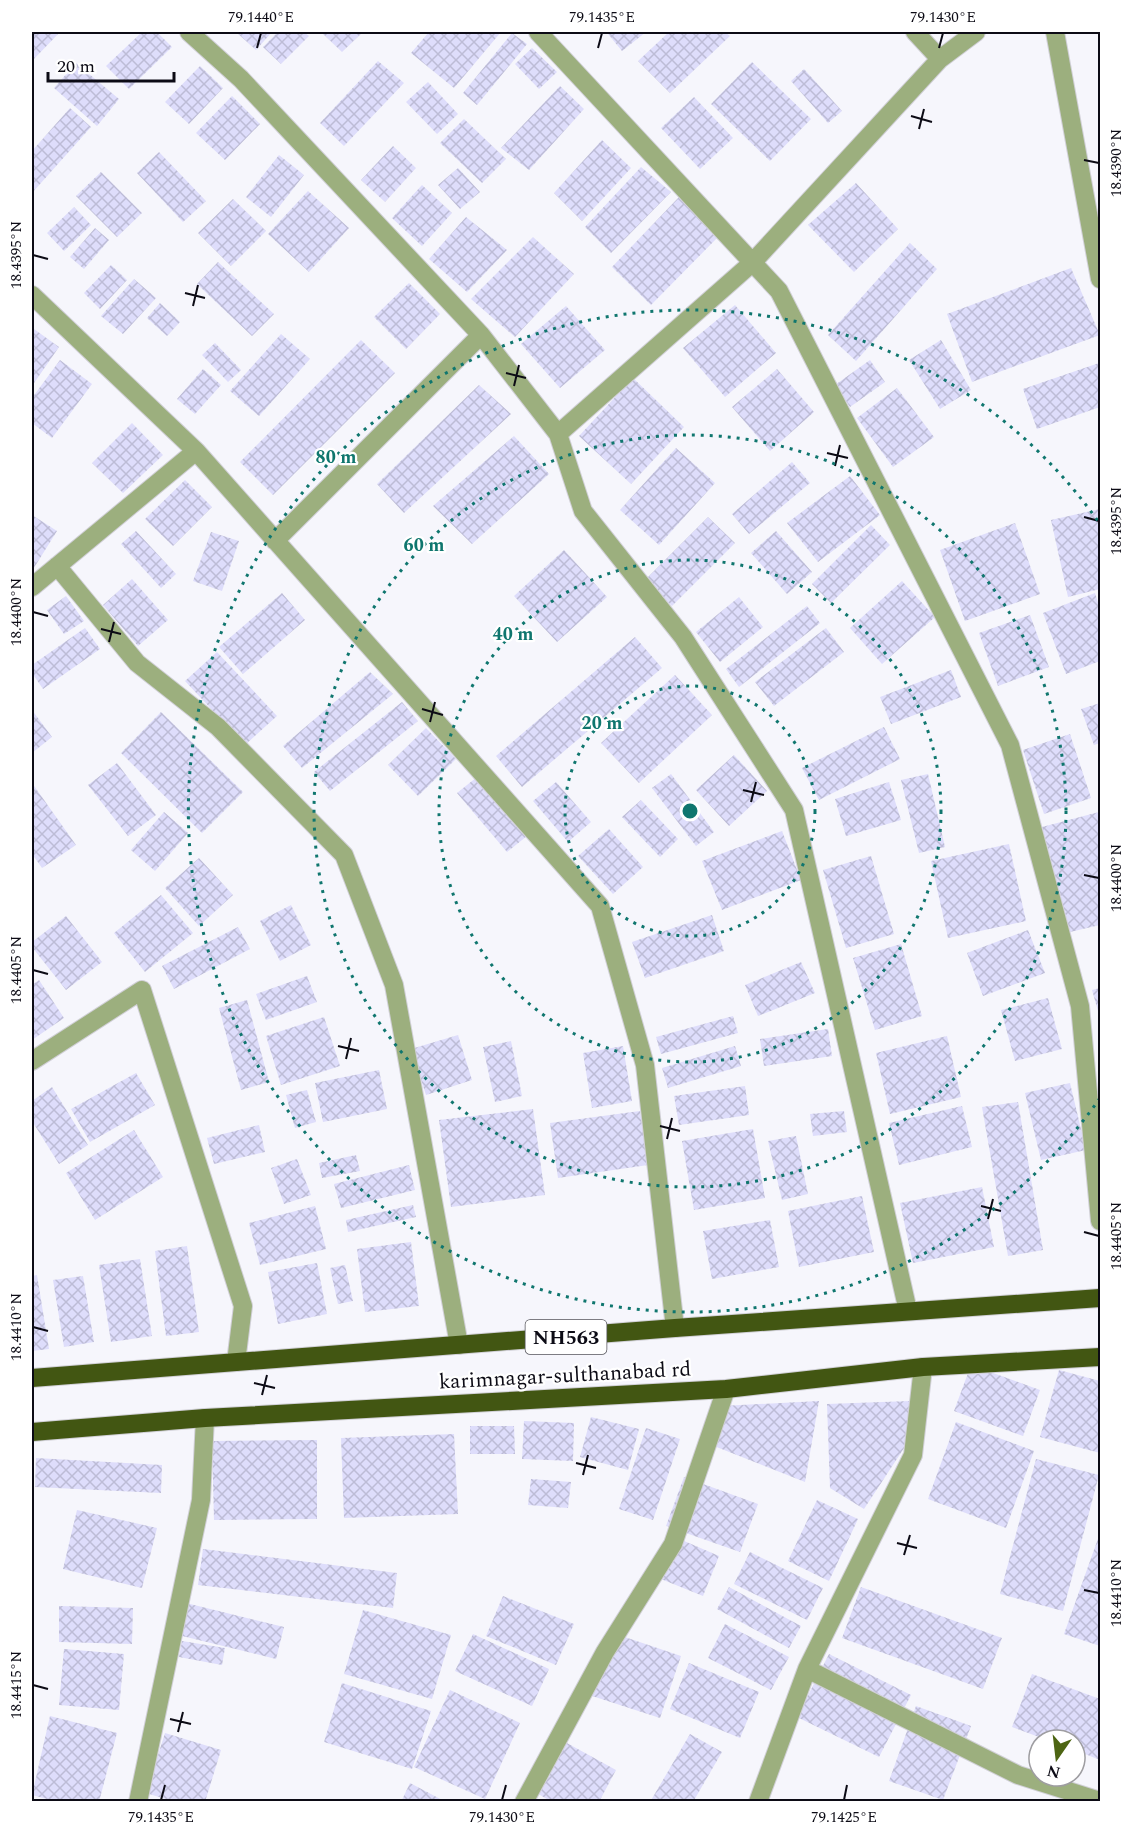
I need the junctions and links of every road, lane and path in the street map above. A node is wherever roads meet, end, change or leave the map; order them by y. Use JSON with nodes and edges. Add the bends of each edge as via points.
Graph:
{"nodes":[{"id":1,"x":189,"y":32,"type":"edge"},
{"id":2,"x":538,"y":32,"type":"edge"},
{"id":3,"x":915,"y":32,"type":"edge"},
{"id":4,"x":976,"y":32,"type":"edge"},
{"id":5,"x":1055,"y":32,"type":"edge"},
{"id":6,"x":940,"y":58,"type":"junction"},
{"id":7,"x":752,"y":263,"type":"junction"},
{"id":8,"x":1100,"y":278,"type":"edge"},
{"id":9,"x":32,"y":295,"type":"edge"},
{"id":10,"x":482,"y":335,"type":"junction"},
{"id":11,"x":558,"y":434,"type":"junction"},
{"id":12,"x":196,"y":451,"type":"junction"},
{"id":13,"x":275,"y":541,"type":"junction"},
{"id":14,"x":57,"y":566,"type":"junction"},
{"id":15,"x":32,"y":587,"type":"edge"},
{"id":16,"x":32,"y":1061,"type":"edge"},
{"id":17,"x":1101,"y":1221,"type":"edge"},
{"id":18,"x":1101,"y":1298,"type":"edge"},
{"id":19,"x":908,"y":1311,"type":"junction"},
{"id":20,"x":675,"y":1328,"type":"junction"},
{"id":21,"x":459,"y":1345,"type":"junction"},
{"id":22,"x":1101,"y":1357,"type":"edge"},
{"id":23,"x":236,"y":1362,"type":"junction"},
{"id":24,"x":923,"y":1367,"type":"junction"},
{"id":25,"x":32,"y":1378,"type":"edge"},
{"id":26,"x":726,"y":1389,"type":"junction"},
{"id":27,"x":205,"y":1418,"type":"junction"},
{"id":28,"x":32,"y":1432,"type":"edge"},
{"id":29,"x":807,"y":1669,"type":"junction"},
{"id":30,"x":1101,"y":1800,"type":"edge"},
{"id":31,"x":138,"y":1802,"type":"edge"},
{"id":32,"x":524,"y":1802,"type":"edge"},
{"id":33,"x":758,"y":1802,"type":"edge"}],
"edges":[{"from":1,"to":10,"type":"street","via":[[241,79]]},
{"from":2,"to":7,"type":"street"},
{"from":3,"to":6,"type":"street"},
{"from":4,"to":6,"type":"street"},
{"from":5,"to":8,"type":"street"},
{"from":6,"to":7,"type":"street"},
{"from":7,"to":11,"type":"street"},
{"from":7,"to":17,"type":"street","via":[[779,291],[1010,745],[1080,1006]]},
{"from":9,"to":12,"type":"street"},
{"from":10,"to":11,"type":"street"},
{"from":10,"to":13,"type":"street"},
{"from":11,"to":19,"type":"street","via":[[583,511],[683,637],[794,810]]},
{"from":12,"to":13,"type":"street"},
{"from":12,"to":14,"type":"street"},
{"from":13,"to":20,"type":"street","via":[[600,906],[645,1065]]},
{"from":14,"to":15,"type":"street"},
{"from":14,"to":21,"type":"street","via":[[137,663],[218,727],[344,855],[394,985]]},
{"from":16,"to":23,"type":"street","via":[[142,990],[243,1306]]},
{"from":18,"to":19,"type":"highway","number":"NH563"},
{"from":19,"to":20,"type":"highway","number":"NH563"},
{"from":20,"to":21,"type":"highway","number":"NH563"},
{"from":21,"to":23,"type":"highway","number":"NH563"},
{"from":22,"to":24,"type":"highway","name":"karimnagar-sulthanabad rd"},
{"from":23,"to":25,"type":"highway","number":"NH563"},
{"from":24,"to":26,"type":"highway","name":"karimnagar-sulthanabad rd"},
{"from":24,"to":29,"type":"street","via":[[913,1455]]},
{"from":26,"to":27,"type":"highway","name":"karimnagar-sulthanabad rd"},
{"from":26,"to":32,"type":"street","via":[[673,1544],[605,1652]]},
{"from":27,"to":28,"type":"highway","name":"karimnagar-sulthanabad rd"},
{"from":27,"to":31,"type":"street","via":[[201,1500]]},
{"from":29,"to":30,"type":"street","via":[[1018,1775]]},
{"from":29,"to":33,"type":"street"}]}
